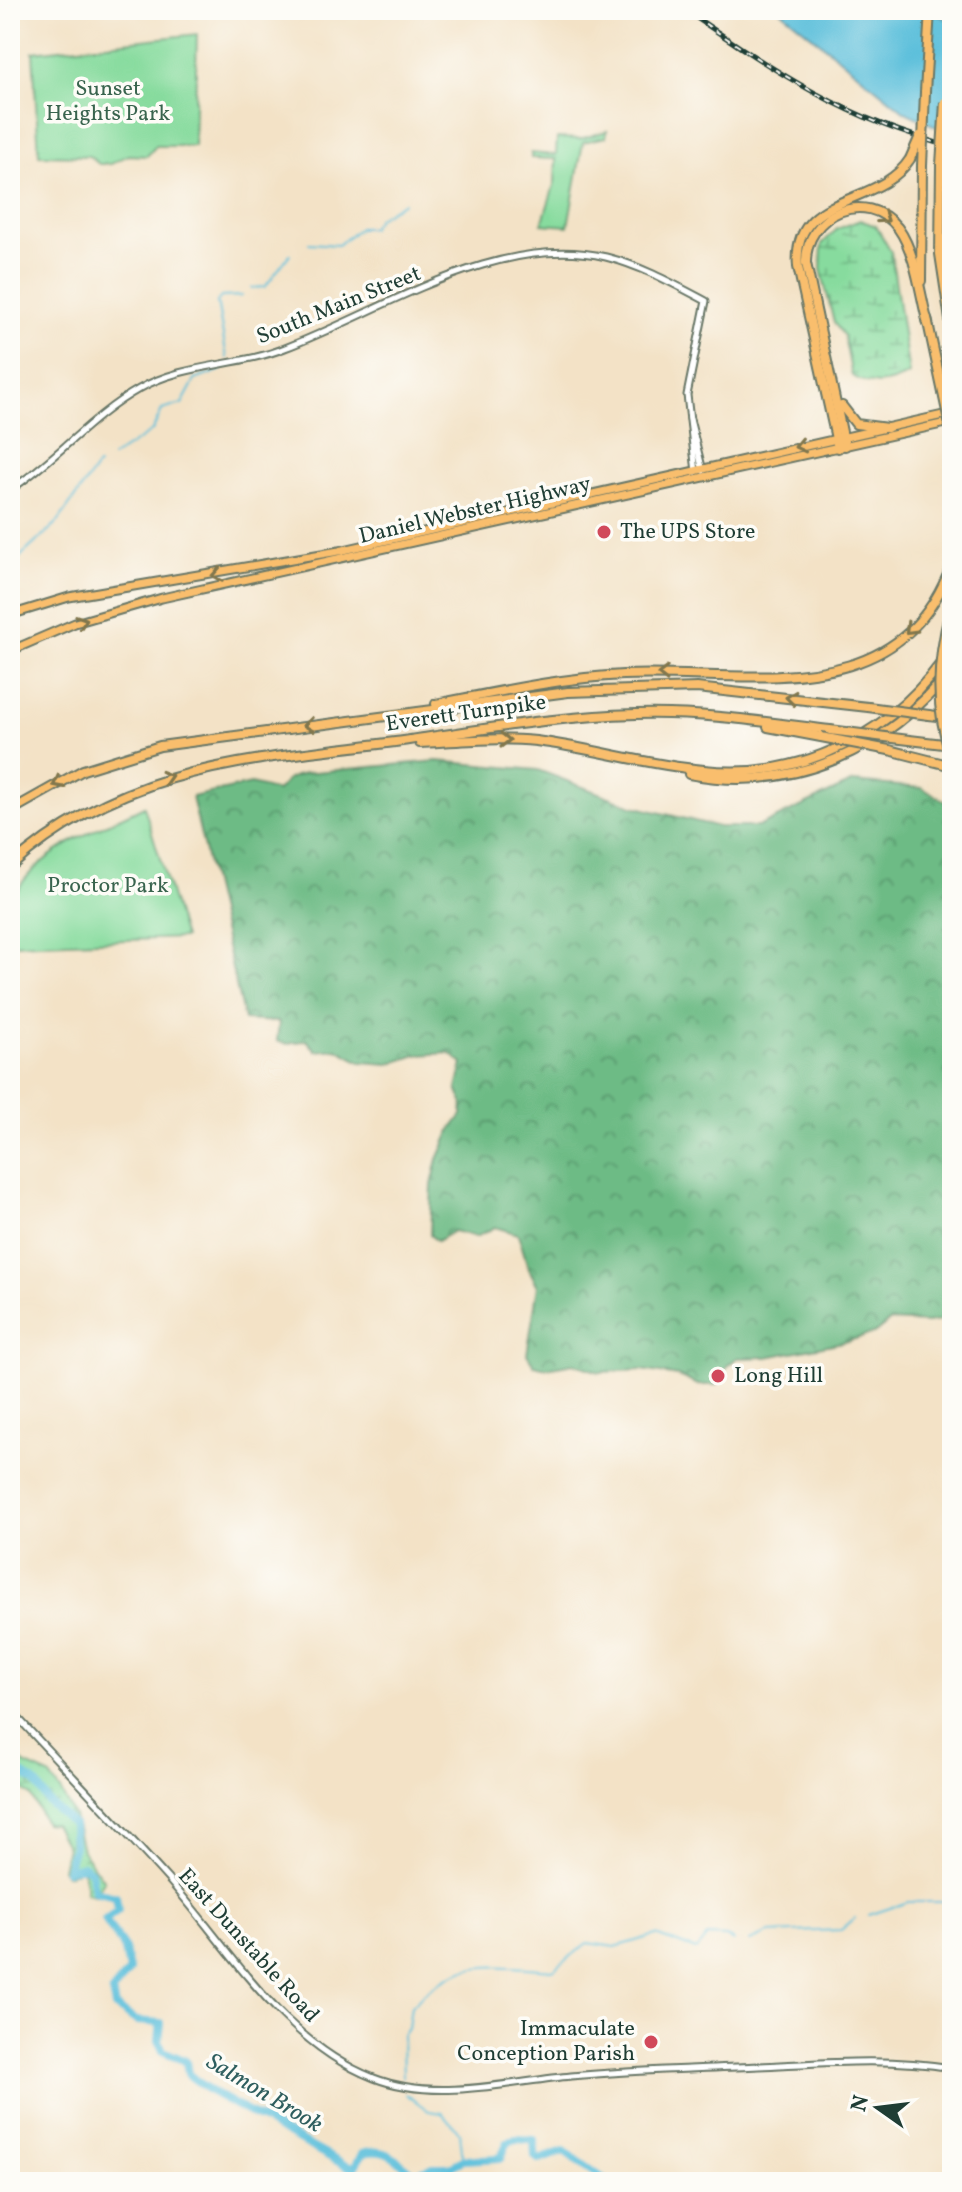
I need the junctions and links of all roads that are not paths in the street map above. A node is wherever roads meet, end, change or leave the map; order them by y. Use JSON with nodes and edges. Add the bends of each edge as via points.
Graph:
{"nodes":[{"id":1,"x":930,"y":10,"type":"edge"},
{"id":2,"x":951,"y":10,"type":"edge"},
{"id":3,"x":925,"y":92,"type":"junction"},
{"id":4,"x":952,"y":170,"type":"edge"},
{"id":5,"x":952,"y":248,"type":"edge"},
{"id":6,"x":952,"y":289,"type":"edge"},
{"id":7,"x":928,"y":324,"type":"junction"},
{"id":8,"x":952,"y":333,"type":"edge"},
{"id":9,"x":828,"y":362,"type":"junction"},
{"id":10,"x":952,"y":413,"type":"edge"},
{"id":11,"x":952,"y":422,"type":"edge"},
{"id":12,"x":887,"y":428,"type":"junction"},
{"id":13,"x":952,"y":435,"type":"edge"},
{"id":14,"x":841,"y":442,"type":"junction"},
{"id":15,"x":699,"y":469,"type":"junction"},
{"id":16,"x":701,"y":478,"type":"junction"},
{"id":17,"x":10,"y":490,"type":"edge"},
{"id":18,"x":952,"y":564,"type":"edge"},
{"id":19,"x":951,"y":607,"type":"edge"},
{"id":20,"x":10,"y":615,"type":"edge"},
{"id":21,"x":952,"y":647,"type":"edge"},
{"id":22,"x":10,"y":651,"type":"edge"},
{"id":23,"x":952,"y":669,"type":"edge"},
{"id":24,"x":713,"y":716,"type":"junction"},
{"id":25,"x":952,"y":717,"type":"edge"},
{"id":26,"x":343,"y":721,"type":"junction"},
{"id":27,"x":399,"y":741,"type":"junction"},
{"id":28,"x":952,"y":745,"type":"edge"},
{"id":29,"x":618,"y":756,"type":"junction"},
{"id":30,"x":952,"y":759,"type":"edge"},
{"id":31,"x":952,"y":766,"type":"edge"},
{"id":32,"x":10,"y":811,"type":"edge"},
{"id":33,"x":10,"y":870,"type":"edge"},
{"id":34,"x":10,"y":1709,"type":"edge"},
{"id":35,"x":952,"y":2068,"type":"edge"}],
"edges":[{"from":1,"to":3,"type":"highway"},
{"from":2,"to":4,"type":"highway","bridge":true},
{"from":2,"to":8,"type":"highway","bridge":true,"via":[[940,254]]},
{"from":3,"to":7,"type":"highway","bridge":true,"via":[[919,253]]},
{"from":3,"to":14,"type":"highway","bridge":true,"via":[[919,139],[897,176],[817,214],[799,244],[798,267]]},
{"from":5,"to":6,"type":"highway"},
{"from":9,"to":7,"type":"highway","one_way":true,"via":[[806,253],[818,225],[840,211],[872,210],[899,230]]},
{"from":7,"to":13,"type":"highway","bridge":true},
{"from":9,"to":12,"type":"highway","via":[[850,419]]},
{"from":9,"to":14,"type":"highway"},
{"from":10,"to":12,"type":"main road","name":"Daniel Webster Highway"},
{"from":11,"to":14,"type":"main road","name":"Daniel Webster Highway"},
{"from":12,"to":14,"type":"main road","name":"Daniel Webster Highway"},
{"from":14,"to":15,"type":"main road","name":"Daniel Webster Highway","one_way":true},
{"from":14,"to":16,"type":"main road","name":"Daniel Webster Highway"},
{"from":15,"to":16,"type":"street"},
{"from":15,"to":17,"type":"street","name":"South Main Street","via":[[688,386],[706,301],[638,267],[590,254],[547,253],[487,264],[284,349],[152,382],[99,415]]},
{"from":15,"to":20,"type":"main road","name":"Daniel Webster Highway","one_way":true,"via":[[326,554],[69,597]]},
{"from":22,"to":16,"type":"main road","name":"Daniel Webster Highway","one_way":true,"via":[[131,606]]},
{"from":18,"to":26,"type":"highway","one_way":true,"via":[[931,605],[904,635],[871,658],[834,672],[795,677],[602,676]]},
{"from":19,"to":30,"type":"highway","bridge":true,"via":[[939,659],[938,692]]},
{"from":21,"to":29,"type":"highway","via":[[888,719],[854,741],[809,759],[730,772]]},
{"from":23,"to":29,"type":"highway","via":[[915,710],[881,737],[797,773],[716,778]]},
{"from":24,"to":27,"type":"highway","name":"Everett Turnpike","via":[[600,716]]},
{"from":24,"to":28,"type":"highway","name":"Everett Turnpike","bridge":true},
{"from":24,"to":31,"type":"highway","bridge":true},
{"from":25,"to":26,"type":"highway","name":"Everett Turnpike","one_way":true,"bridge":true,"via":[[721,690],[625,688]]},
{"from":26,"to":32,"type":"highway","name":"Everett Turnpike","one_way":true,"via":[[136,752],[76,774]]},
{"from":27,"to":29,"type":"highway","one_way":true,"via":[[524,740]]},
{"from":33,"to":27,"type":"highway","name":"Everett Turnpike","one_way":true,"via":[[48,836],[110,800],[185,772]]},
{"from":34,"to":35,"type":"street","name":"East Dunstable Road","via":[[162,1872],[277,2009],[329,2053],[374,2078],[432,2089],[846,2061]]}]}
